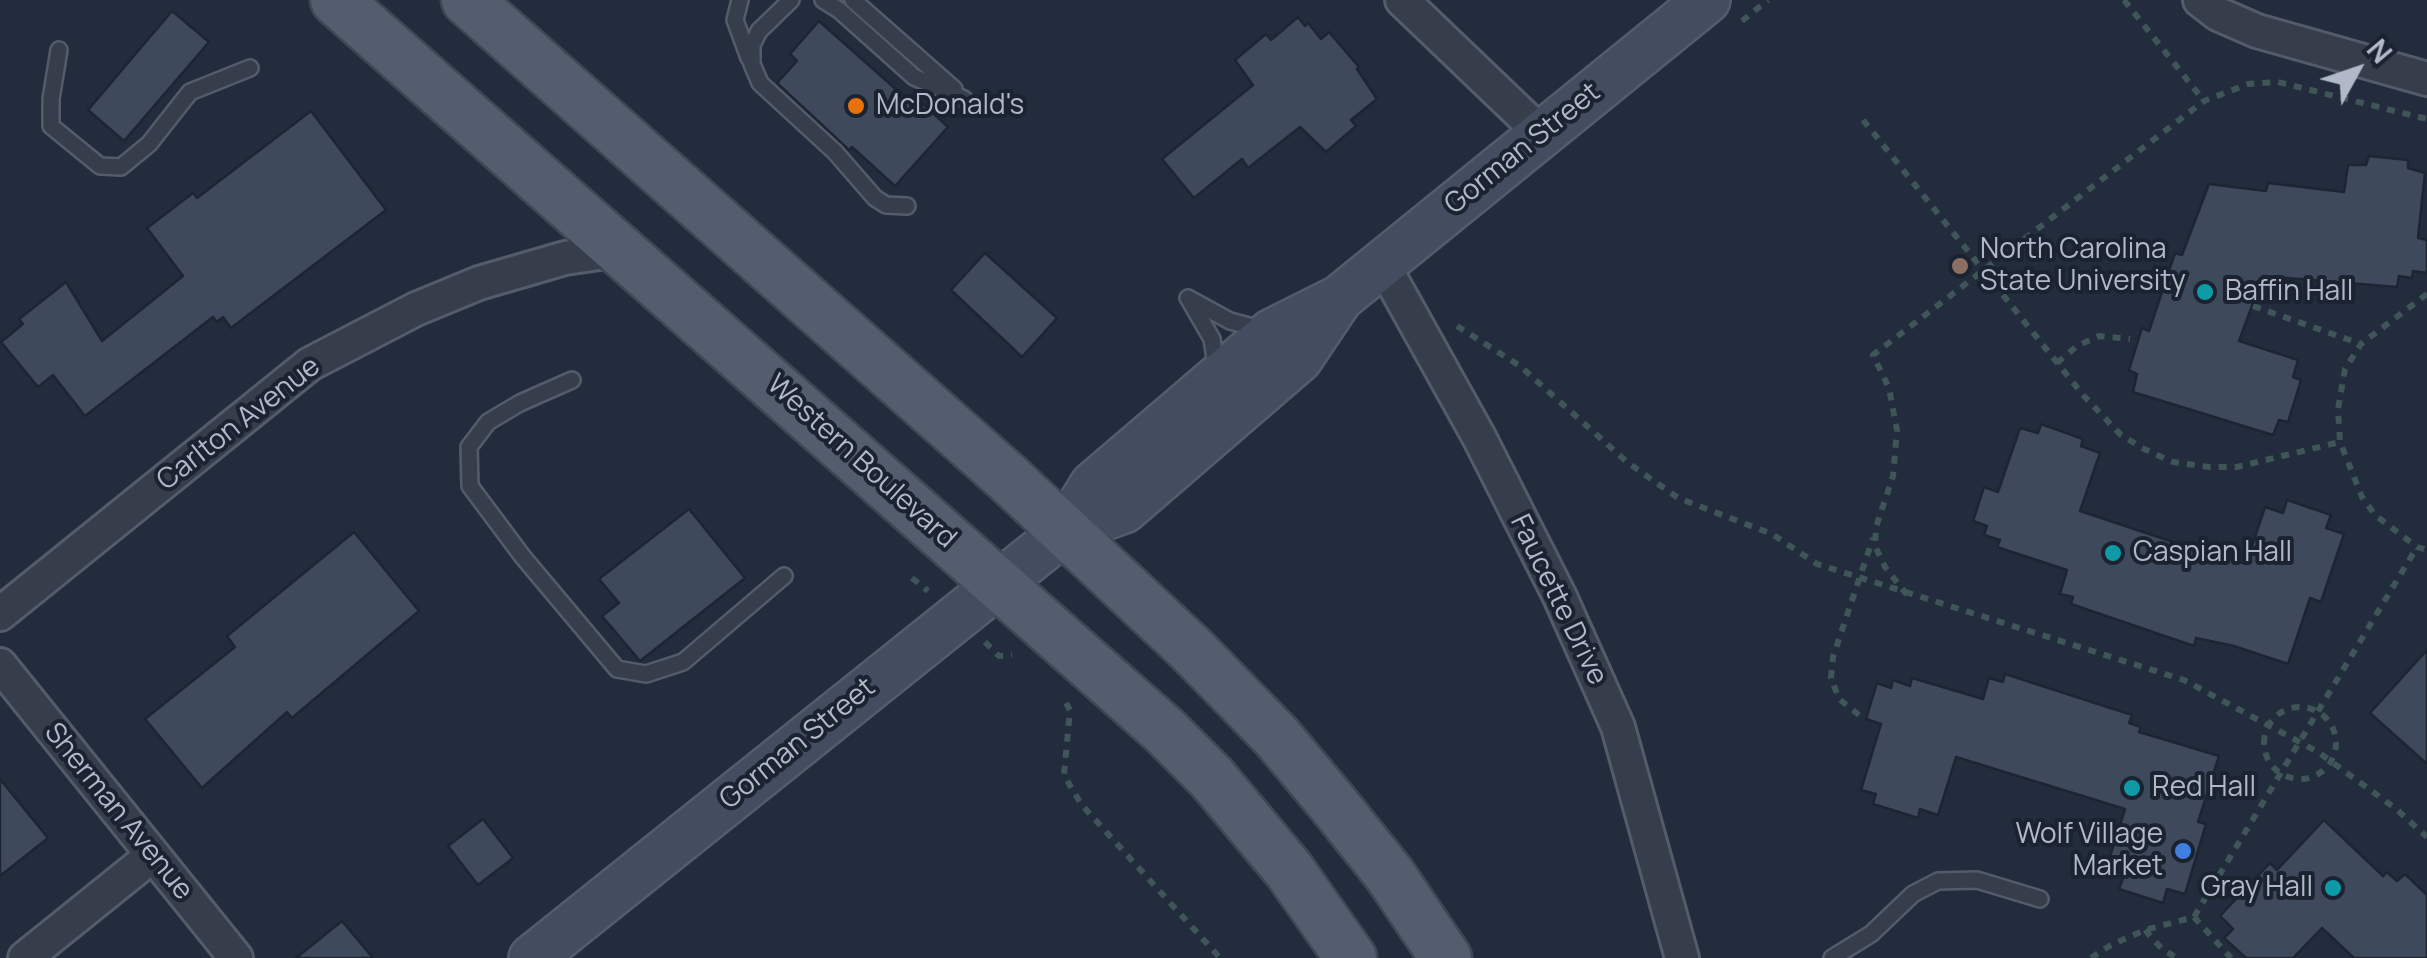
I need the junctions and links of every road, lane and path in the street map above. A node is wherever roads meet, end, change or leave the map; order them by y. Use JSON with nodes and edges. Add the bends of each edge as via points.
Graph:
{"nodes":[{"id":1,"x":336,"y":0,"type":"edge"},
{"id":2,"x":466,"y":0,"type":"edge"},
{"id":3,"x":740,"y":0,"type":"edge"},
{"id":4,"x":791,"y":0,"type":"edge"},
{"id":5,"x":822,"y":0,"type":"edge"},
{"id":6,"x":853,"y":0,"type":"edge"},
{"id":7,"x":1402,"y":0,"type":"edge"},
{"id":8,"x":1768,"y":0,"type":"edge"},
{"id":9,"x":2124,"y":0,"type":"edge"},
{"id":10,"x":2200,"y":0,"type":"edge"},
{"id":11,"x":1717,"y":16,"type":"edge"},
{"id":12,"x":59,"y":50,"type":"dead end"},
{"id":13,"x":752,"y":64,"type":"junction"},
{"id":14,"x":250,"y":68,"type":"dead end"},
{"id":15,"x":2427,"y":78,"type":"edge"},
{"id":16,"x":2204,"y":101,"type":"junction"},
{"id":17,"x":2427,"y":118,"type":"edge"},
{"id":18,"x":1864,"y":120,"type":"dead end"},
{"id":19,"x":1542,"y":134,"type":"junction"},
{"id":20,"x":907,"y":206,"type":"dead end"},
{"id":21,"x":620,"y":250,"type":"junction"},
{"id":22,"x":1382,"y":263,"type":"junction"},
{"id":23,"x":1986,"y":272,"type":"junction"},
{"id":24,"x":2427,"y":294,"type":"edge"},
{"id":25,"x":1340,"y":298,"type":"junction"},
{"id":26,"x":2252,"y":306,"type":"dead end"},
{"id":27,"x":1448,"y":312,"type":"dead end"},
{"id":28,"x":1272,"y":332,"type":"junction"},
{"id":29,"x":2130,"y":340,"type":"dead end"},
{"id":30,"x":2361,"y":344,"type":"junction"},
{"id":31,"x":2057,"y":363,"type":"junction"},
{"id":32,"x":1218,"y":379,"type":"junction"},
{"id":33,"x":572,"y":380,"type":"dead end"},
{"id":34,"x":2340,"y":442,"type":"junction"},
{"id":35,"x":1876,"y":527,"type":"junction"},
{"id":36,"x":1065,"y":530,"type":"junction"},
{"id":37,"x":2417,"y":548,"type":"junction"},
{"id":38,"x":2427,"y":550,"type":"edge"},
{"id":39,"x":784,"y":576,"type":"dead end"},
{"id":40,"x":1858,"y":578,"type":"junction"},
{"id":41,"x":999,"y":583,"type":"junction"},
{"id":42,"x":1908,"y":596,"type":"junction"},
{"id":43,"x":0,"y":614,"type":"edge"},
{"id":44,"x":0,"y":665,"type":"edge"},
{"id":45,"x":1060,"y":690,"type":"dead end"},
{"id":46,"x":2317,"y":711,"type":"junction"},
{"id":47,"x":1860,"y":716,"type":"dead end"},
{"id":48,"x":2269,"y":723,"type":"junction"},
{"id":49,"x":2299,"y":741,"type":"junction"},
{"id":50,"x":2330,"y":760,"type":"junction"},
{"id":51,"x":2280,"y":773,"type":"junction"},
{"id":52,"x":2427,"y":837,"type":"edge"},
{"id":53,"x":154,"y":855,"type":"junction"},
{"id":54,"x":2040,"y":900,"type":"dead end"},
{"id":55,"x":2194,"y":918,"type":"junction"},
{"id":56,"x":2145,"y":930,"type":"junction"},
{"id":57,"x":2228,"y":956,"type":"edge"},
{"id":58,"x":534,"y":957,"type":"edge"},
{"id":59,"x":24,"y":958,"type":"edge"},
{"id":60,"x":236,"y":958,"type":"edge"},
{"id":61,"x":1220,"y":958,"type":"edge"},
{"id":62,"x":1351,"y":958,"type":"edge"},
{"id":63,"x":1446,"y":958,"type":"edge"},
{"id":64,"x":1682,"y":958,"type":"edge"},
{"id":65,"x":1832,"y":958,"type":"edge"},
{"id":66,"x":2091,"y":958,"type":"edge"},
{"id":67,"x":2177,"y":958,"type":"edge"},
{"id":68,"x":2213,"y":958,"type":"edge"}],
"edges":[{"from":1,"to":21,"type":"main road","name":"Western Boulevard"},
{"from":2,"to":36,"type":"main road"},
{"from":3,"to":13,"type":"lane","via":[[736,20]]},
{"from":4,"to":13,"type":"lane","via":[[758,31]]},
{"from":5,"to":6,"type":"lane","via":[[914,77],[964,98]]},
{"from":7,"to":19,"type":"street"},
{"from":8,"to":11,"type":"path"},
{"from":9,"to":16,"type":"path"},
{"from":10,"to":15,"type":"street","via":[[2257,31]]},
{"from":11,"to":19,"type":"main road","name":"Gorman Street"},
{"from":12,"to":14,"type":"lane","via":[[51,126],[100,166],[122,167],[190,92]]},
{"from":13,"to":20,"type":"lane","via":[[760,83],[875,198]]},
{"from":16,"to":17,"type":"path","via":[[2248,84],[2278,82]]},
{"from":16,"to":23,"type":"path"},
{"from":18,"to":23,"type":"path"},
{"from":19,"to":22,"type":"main road","name":"Gorman Street"},
{"from":21,"to":41,"type":"main road","name":"Western Boulevard"},
{"from":21,"to":43,"type":"street","name":"Carlton Avenue","via":[[479,283],[310,364]]},
{"from":22,"to":25,"type":"main road","name":"Gorman Street"},
{"from":22,"to":64,"type":"street","name":"Faucette Drive","via":[[1506,491],[1618,727]]},
{"from":23,"to":31,"type":"path"},
{"from":23,"to":35,"type":"path","via":[[1873,356],[1889,388],[1896,430],[1892,476]]},
{"from":24,"to":30,"type":"path"},
{"from":25,"to":28,"type":"main road","name":"Gorman Street"},
{"from":25,"to":36,"type":"main road","name":"Gorman Street","via":[[1299,359],[1124,510]]},
{"from":26,"to":30,"type":"path"},
{"from":27,"to":40,"type":"path","via":[[1457,326],[1520,366],[1627,462],[1678,498],[1772,534],[1817,564]]},
{"from":28,"to":32,"type":"main road","name":"Gorman Street"},
{"from":28,"to":32,"type":"lane","via":[[1230,321],[1188,298],[1212,339]]},
{"from":29,"to":31,"type":"path","via":[[2100,336]]},
{"from":30,"to":34,"type":"path","via":[[2340,390]]},
{"from":31,"to":34,"type":"path","via":[[2106,422],[2174,462],[2238,468]]},
{"from":32,"to":36,"type":"main road","name":"Gorman Street","via":[[1092,485]]},
{"from":33,"to":39,"type":"lane","via":[[488,422],[469,447],[470,486],[617,669],[646,674],[683,662]]},
{"from":34,"to":37,"type":"path","via":[[2374,515]]},
{"from":35,"to":40,"type":"path"},
{"from":35,"to":42,"type":"path","via":[[1875,546]]},
{"from":36,"to":41,"type":"main road","name":"Gorman Street"},
{"from":36,"to":63,"type":"main road","via":[[1276,738],[1390,875]]},
{"from":37,"to":38,"type":"path"},
{"from":37,"to":46,"type":"path"},
{"from":40,"to":42,"type":"path"},
{"from":40,"to":47,"type":"path","via":[[1831,678],[1839,699]]},
{"from":41,"to":58,"type":"main road","name":"Gorman Street"},
{"from":41,"to":62,"type":"main road","name":"Western Boulevard","via":[[1212,778],[1290,870]]},
{"from":42,"to":48,"type":"path","via":[[2184,680]]},
{"from":44,"to":53,"type":"street","name":"Sherman Avenue"},
{"from":45,"to":61,"type":"path","via":[[1070,710],[1064,774],[1081,804]]},
{"from":46,"to":48,"type":"path","via":[[2286,709]]},
{"from":46,"to":49,"type":"path"},
{"from":46,"to":50,"type":"path","via":[[2334,733]]},
{"from":48,"to":49,"type":"path"},
{"from":48,"to":51,"type":"path","via":[[2266,756]]},
{"from":49,"to":50,"type":"path"},
{"from":49,"to":51,"type":"path"},
{"from":50,"to":51,"type":"path","via":[[2303,778]]},
{"from":50,"to":52,"type":"path"},
{"from":51,"to":55,"type":"path"},
{"from":53,"to":59,"type":"street"},
{"from":53,"to":60,"type":"street","name":"Sherman Avenue"},
{"from":54,"to":65,"type":"lane","via":[[1976,880],[1938,881]]},
{"from":55,"to":56,"type":"path"},
{"from":55,"to":57,"type":"path"},
{"from":56,"to":66,"type":"path"},
{"from":56,"to":67,"type":"path"},
{"from":57,"to":68,"type":"path"}]}
